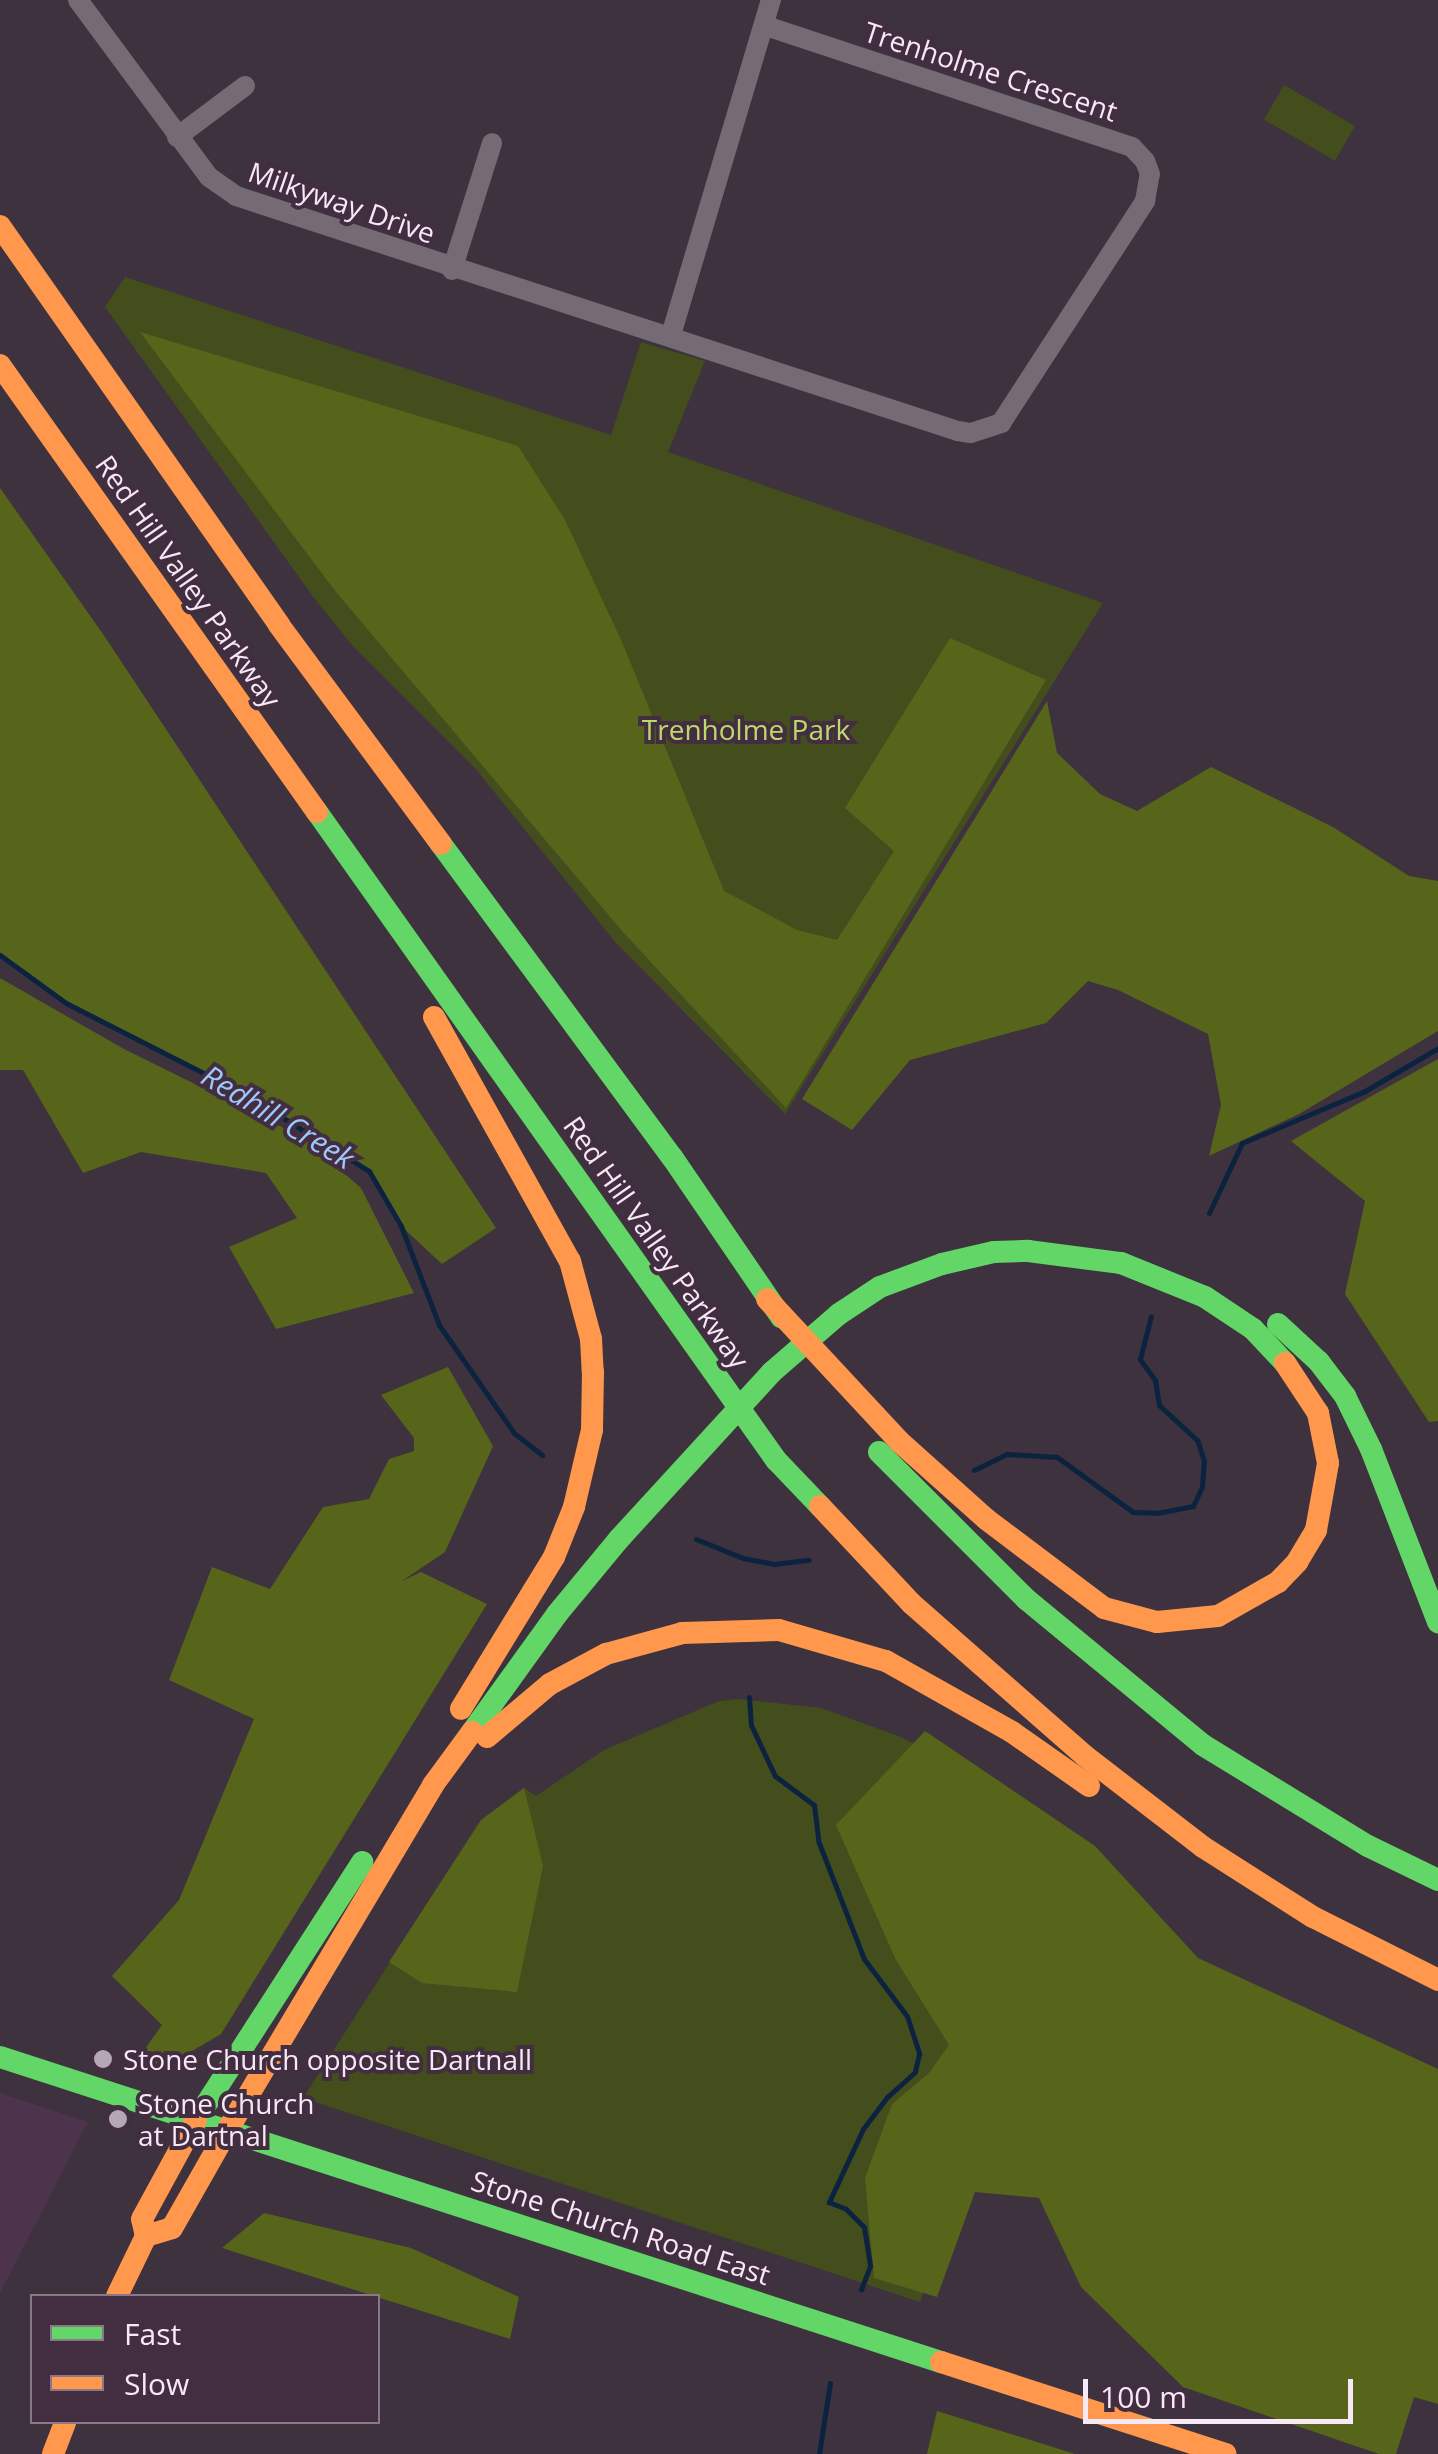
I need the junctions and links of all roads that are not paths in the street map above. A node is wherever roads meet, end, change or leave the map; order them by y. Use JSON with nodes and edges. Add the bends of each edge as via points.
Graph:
{"nodes":[{"id":1,"x":78,"y":0,"type":"edge"},
{"id":2,"x":771,"y":0,"type":"edge"},
{"id":3,"x":764,"y":24,"type":"junction"},
{"id":4,"x":245,"y":86,"type":"dead end"},
{"id":5,"x":177,"y":136,"type":"junction"},
{"id":6,"x":492,"y":144,"type":"dead end"},
{"id":7,"x":0,"y":226,"type":"edge"},
{"id":8,"x":452,"y":270,"type":"junction"},
{"id":9,"x":671,"y":334,"type":"junction"},
{"id":10,"x":0,"y":365,"type":"edge"},
{"id":11,"x":328,"y":830,"type":"junction"},
{"id":12,"x":1056,"y":1231,"type":"dead end"},
{"id":13,"x":1084,"y":1234,"type":"dead end"},
{"id":14,"x":768,"y":1299,"type":"junction"},
{"id":15,"x":833,"y":1305,"type":"junction"},
{"id":16,"x":705,"y":1427,"type":"junction"},
{"id":17,"x":1438,"y":1622,"type":"edge"},
{"id":18,"x":479,"y":1680,"type":"junction"},
{"id":19,"x":1203,"y":1847,"type":"junction"},
{"id":20,"x":391,"y":1859,"type":"junction"},
{"id":21,"x":1438,"y":1880,"type":"edge"},
{"id":22,"x":1438,"y":1980,"type":"edge"},
{"id":23,"x":0,"y":2057,"type":"edge"},
{"id":24,"x":196,"y":2120,"type":"junction"},
{"id":25,"x":227,"y":2131,"type":"junction"},
{"id":26,"x":146,"y":2236,"type":"junction"},
{"id":27,"x":118,"y":2294,"type":"edge"},
{"id":28,"x":64,"y":2424,"type":"edge"},
{"id":29,"x":53,"y":2454,"type":"edge"},
{"id":30,"x":1225,"y":2454,"type":"edge"}],
"edges":[{"from":1,"to":5,"type":"street","name":"Milkyway Drive"},
{"from":2,"to":3,"type":"street"},
{"from":3,"to":9,"type":"street"},
{"from":3,"to":9,"type":"street","name":"Trenholme Crescent","via":[[1132,147],[1150,174],[1144,201],[1010,415],[982,431],[958,431]]},
{"from":4,"to":5,"type":"street"},
{"from":5,"to":8,"type":"street","name":"Milkyway Drive","via":[[209,177],[236,196]]},
{"from":6,"to":8,"type":"street"},
{"from":7,"to":14,"type":"main road","name":"Red Hill Valley Parkway","via":[[278,625],[672,1157]]},
{"from":8,"to":9,"type":"street","name":"Milkyway Drive"},
{"from":10,"to":11,"type":"main road","name":"Red Hill Valley Parkway"},
{"from":11,"to":18,"type":"main road","via":[[348,884],[454,1048],[570,1261],[591,1340],[592,1430],[574,1508],[554,1558]]},
{"from":11,"to":19,"type":"main road","name":"Red Hill Valley Parkway","via":[[776,1460],[990,1677]]},
{"from":12,"to":15,"type":"main road","via":[[993,1233],[920,1250],[883,1263]]},
{"from":13,"to":17,"type":"main road","via":[[1166,1256],[1234,1290],[1319,1362],[1371,1449]]},
{"from":14,"to":15,"type":"main road","via":[[900,1442],[1104,1608],[1156,1622],[1218,1616],[1278,1582],[1316,1530],[1328,1464],[1318,1413],[1301,1382],[1254,1329],[1149,1270],[1093,1256],[994,1252],[910,1274]]},
{"from":14,"to":21,"type":"main road","name":"Red Hill Valley Parkway","via":[[882,1455],[1026,1599],[1203,1745],[1368,1846]]},
{"from":15,"to":16,"type":"main road","via":[[758,1355]]},
{"from":16,"to":18,"type":"main road","via":[[616,1510]]},
{"from":16,"to":20,"type":"main road","via":[[557,1614],[433,1785]]},
{"from":18,"to":24,"type":"main road"},
{"from":19,"to":20,"type":"main road","via":[[1156,1832],[1012,1732],[886,1661],[812,1636],[745,1628],[643,1642],[550,1684],[490,1733]]},
{"from":19,"to":22,"type":"main road","name":"Red Hill Valley Parkway","via":[[1313,1918]]},
{"from":20,"to":25,"type":"main road"},
{"from":23,"to":24,"type":"main road","name":"Stone Church Road East"},
{"from":24,"to":25,"type":"main road","name":"Stone Church Road East"},
{"from":24,"to":26,"type":"main road","via":[[142,2220]]},
{"from":25,"to":26,"type":"main road","via":[[172,2228]]},
{"from":25,"to":30,"type":"main road","name":"Stone Church Road East"},
{"from":26,"to":27,"type":"main road"},
{"from":28,"to":29,"type":"main road"}]}
